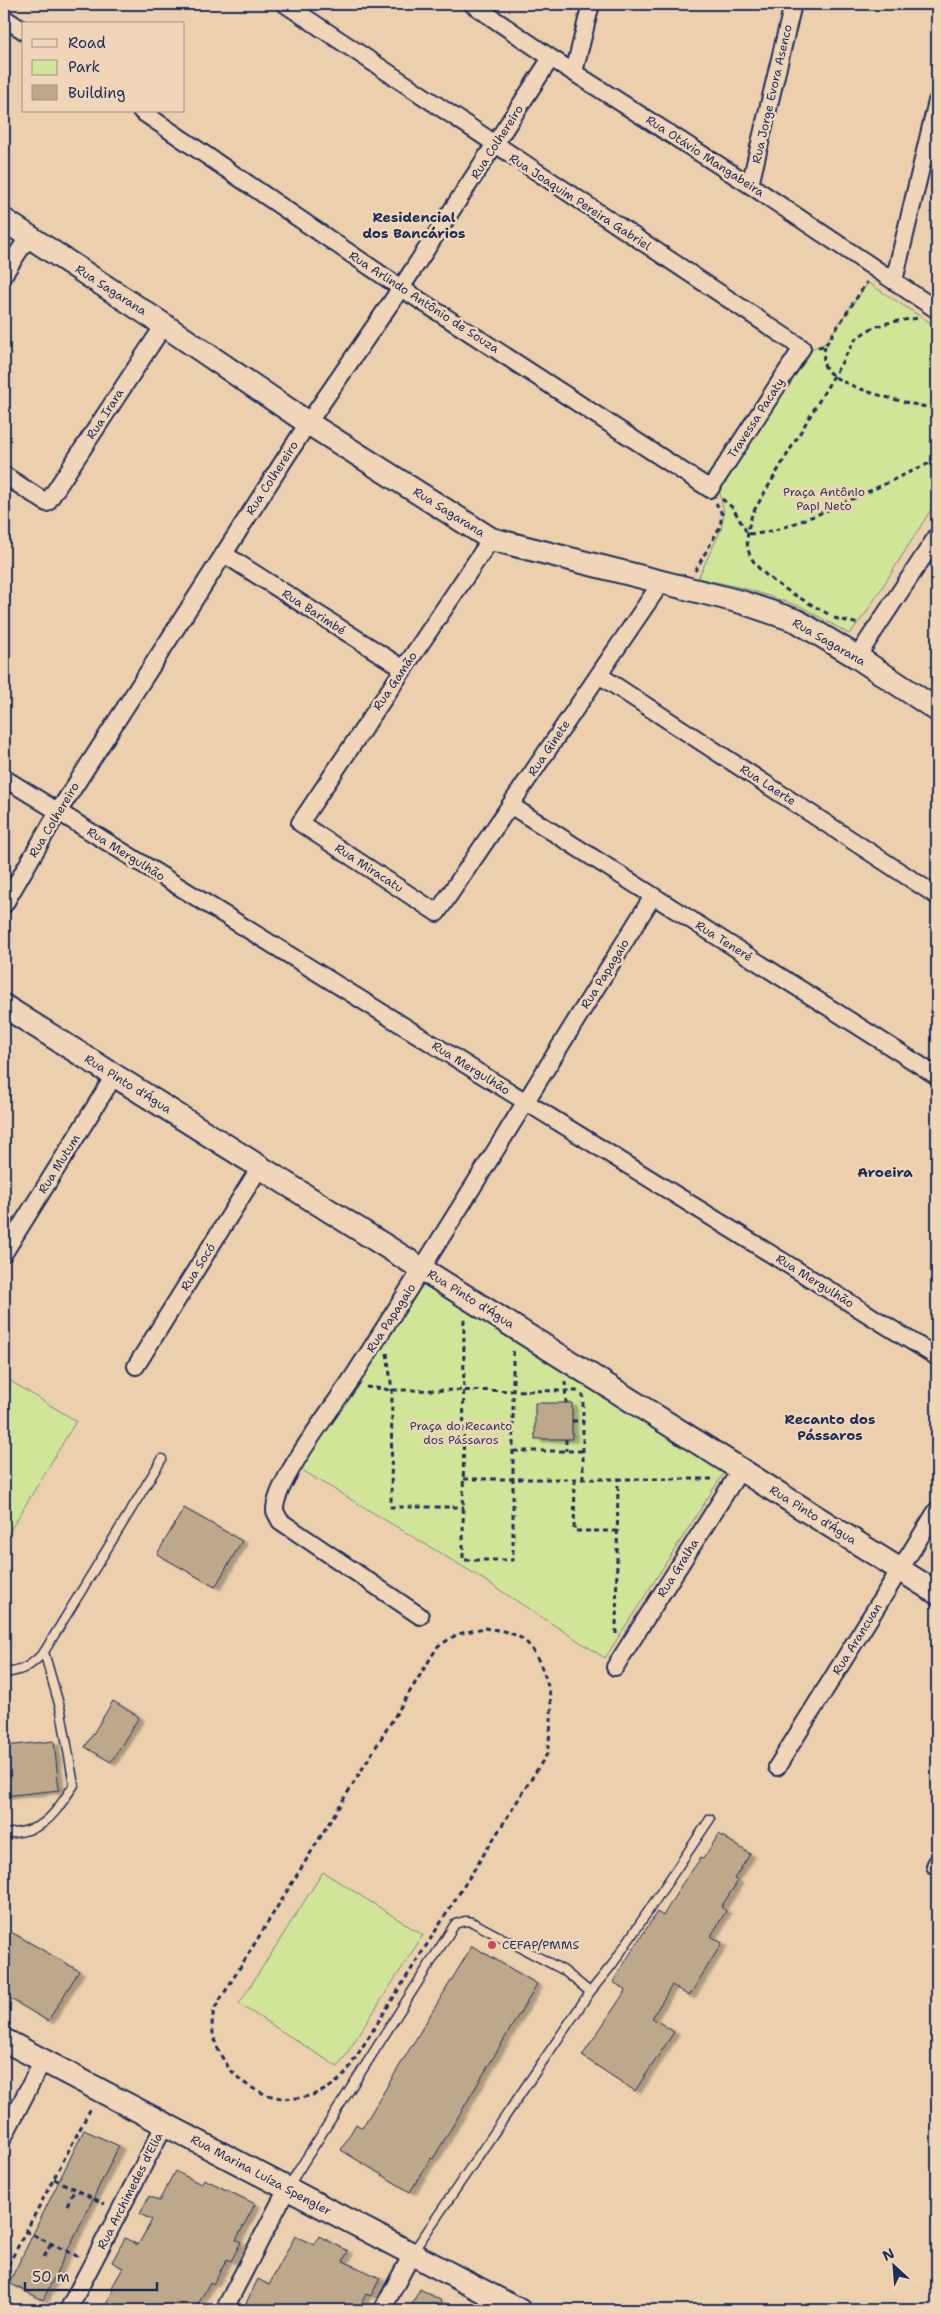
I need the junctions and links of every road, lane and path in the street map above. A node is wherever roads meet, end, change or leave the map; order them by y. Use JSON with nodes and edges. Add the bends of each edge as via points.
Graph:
{"nodes":[{"id":1,"x":285,"y":4,"type":"edge"},
{"id":2,"x":472,"y":4,"type":"edge"},
{"id":3,"x":592,"y":4,"type":"edge"},
{"id":4,"x":793,"y":4,"type":"edge"},
{"id":5,"x":4,"y":18,"type":"edge"},
{"id":6,"x":22,"y":30,"type":"edge"},
{"id":7,"x":550,"y":58,"type":"junction"},
{"id":8,"x":574,"y":72,"type":"junction"},
{"id":9,"x":937,"y":101,"type":"edge"},
{"id":10,"x":142,"y":112,"type":"edge"},
{"id":11,"x":495,"y":146,"type":"junction"},
{"id":12,"x":750,"y":185,"type":"junction"},
{"id":13,"x":4,"y":220,"type":"edge"},
{"id":14,"x":29,"y":236,"type":"junction"},
{"id":15,"x":876,"y":269,"type":"junction"},
{"id":16,"x":4,"y":274,"type":"edge"},
{"id":17,"x":894,"y":281,"type":"junction"},
{"id":18,"x":401,"y":288,"type":"junction"},
{"id":19,"x":937,"y":310,"type":"edge"},
{"id":20,"x":920,"y":318,"type":"dead end"},
{"id":21,"x":164,"y":325,"type":"junction"},
{"id":22,"x":825,"y":346,"type":"junction"},
{"id":23,"x":802,"y":348,"type":"junction"},
{"id":24,"x":835,"y":376,"type":"junction"},
{"id":25,"x":937,"y":409,"type":"edge"},
{"id":26,"x":308,"y":423,"type":"junction"},
{"id":27,"x":937,"y":460,"type":"edge"},
{"id":28,"x":4,"y":475,"type":"edge"},
{"id":29,"x":710,"y":489,"type":"junction"},
{"id":30,"x":747,"y":533,"type":"junction"},
{"id":31,"x":937,"y":536,"type":"edge"},
{"id":32,"x":491,"y":539,"type":"junction"},
{"id":33,"x":224,"y":554,"type":"junction"},
{"id":34,"x":661,"y":583,"type":"junction"},
{"id":35,"x":685,"y":589,"type":"junction"},
{"id":36,"x":881,"y":621,"type":"junction"},
{"id":37,"x":858,"y":657,"type":"junction"},
{"id":38,"x":404,"y":669,"type":"junction"},
{"id":39,"x":599,"y":675,"type":"junction"},
{"id":40,"x":937,"y":710,"type":"edge"},
{"id":41,"x":4,"y":778,"type":"edge"},
{"id":42,"x":510,"y":805,"type":"junction"},
{"id":43,"x":58,"y":812,"type":"junction"},
{"id":44,"x":300,"y":823,"type":"joint"},
{"id":45,"x":653,"y":896,"type":"junction"},
{"id":46,"x":937,"y":896,"type":"edge"},
{"id":47,"x":4,"y":905,"type":"edge"},
{"id":48,"x":438,"y":913,"type":"joint"},
{"id":49,"x":4,"y":1006,"type":"edge"},
{"id":50,"x":114,"y":1076,"type":"junction"},
{"id":51,"x":937,"y":1076,"type":"edge"},
{"id":52,"x":525,"y":1101,"type":"junction"},
{"id":53,"x":260,"y":1168,"type":"junction"},
{"id":54,"x":4,"y":1253,"type":"edge"},
{"id":55,"x":422,"y":1269,"type":"junction"},
{"id":56,"x":464,"y":1295,"type":"junction"},
{"id":57,"x":512,"y":1326,"type":"junction"},
{"id":58,"x":384,"y":1328,"type":"junction"},
{"id":59,"x":937,"y":1358,"type":"edge"},
{"id":60,"x":136,"y":1366,"type":"dead end"},
{"id":61,"x":348,"y":1384,"type":"junction"},
{"id":62,"x":392,"y":1390,"type":"junction"},
{"id":63,"x":465,"y":1391,"type":"junction"},
{"id":64,"x":514,"y":1391,"type":"junction"},
{"id":65,"x":583,"y":1391,"type":"junction"},
{"id":66,"x":592,"y":1392,"type":"dead end"},
{"id":67,"x":572,"y":1421,"type":"dead end"},
{"id":68,"x":583,"y":1421,"type":"junction"},
{"id":69,"x":566,"y":1439,"type":"dead end"},
{"id":70,"x":514,"y":1450,"type":"junction"},
{"id":71,"x":566,"y":1451,"type":"junction"},
{"id":72,"x":583,"y":1451,"type":"junction"},
{"id":73,"x":162,"y":1459,"type":"dead end"},
{"id":74,"x":738,"y":1474,"type":"junction"},
{"id":75,"x":464,"y":1479,"type":"junction"},
{"id":76,"x":514,"y":1479,"type":"junction"},
{"id":77,"x":575,"y":1479,"type":"junction"},
{"id":78,"x":583,"y":1479,"type":"junction"},
{"id":79,"x":618,"y":1480,"type":"junction"},
{"id":80,"x":464,"y":1507,"type":"junction"},
{"id":81,"x":937,"y":1510,"type":"edge"},
{"id":82,"x":617,"y":1531,"type":"junction"},
{"id":83,"x":900,"y":1570,"type":"junction"},
{"id":84,"x":937,"y":1593,"type":"edge"},
{"id":85,"x":420,"y":1616,"type":"dead end"},
{"id":86,"x":44,"y":1652,"type":"junction"},
{"id":87,"x":615,"y":1667,"type":"joint"},
{"id":88,"x":4,"y":1673,"type":"edge"},
{"id":89,"x":777,"y":1767,"type":"dead end"},
{"id":90,"x":710,"y":1819,"type":"dead end"},
{"id":91,"x":4,"y":1834,"type":"edge"},
{"id":92,"x":590,"y":1992,"type":"junction"},
{"id":93,"x":4,"y":2040,"type":"edge"},
{"id":94,"x":216,"y":2043,"type":"joint"},
{"id":95,"x":43,"y":2060,"type":"junction"},
{"id":96,"x":91,"y":2108,"type":"dead end"},
{"id":97,"x":165,"y":2124,"type":"junction"},
{"id":98,"x":4,"y":2136,"type":"edge"},
{"id":99,"x":54,"y":2179,"type":"junction"},
{"id":100,"x":75,"y":2189,"type":"junction"},
{"id":101,"x":287,"y":2189,"type":"junction"},
{"id":102,"x":67,"y":2205,"type":"dead end"},
{"id":103,"x":109,"y":2206,"type":"dead end"},
{"id":104,"x":25,"y":2232,"type":"junction"},
{"id":105,"x":51,"y":2244,"type":"junction"},
{"id":106,"x":412,"y":2254,"type":"junction"},
{"id":107,"x":44,"y":2257,"type":"dead end"},
{"id":108,"x":82,"y":2258,"type":"dead end"},
{"id":109,"x":4,"y":2273,"type":"edge"},
{"id":110,"x":68,"y":2310,"type":"edge"},
{"id":111,"x":224,"y":2310,"type":"edge"},
{"id":112,"x":382,"y":2310,"type":"edge"},
{"id":113,"x":519,"y":2310,"type":"edge"}],
"edges":[{"from":1,"to":11,"type":"street","name":"Rua Joaquim Pereira Gabriel"},
{"from":2,"to":7,"type":"street","name":"Rua Otávio Mangabeira"},
{"from":3,"to":8,"type":"street"},
{"from":4,"to":12,"type":"street","name":"Rua Jorge Evora Asenco"},
{"from":5,"to":6,"type":"street"},
{"from":7,"to":8,"type":"street","name":"Rua Otávio Mangabeira"},
{"from":7,"to":11,"type":"street","name":"Rua Colhereiro"},
{"from":8,"to":12,"type":"street","name":"Rua Otávio Mangabeira"},
{"from":9,"to":17,"type":"street"},
{"from":10,"to":18,"type":"street","name":"Rua Arlindo Antônio de Souza"},
{"from":11,"to":18,"type":"street","name":"Rua Colhereiro"},
{"from":11,"to":23,"type":"street","name":"Rua Joaquim Pereira Gabriel"},
{"from":12,"to":15,"type":"street","name":"Rua Otávio Mangabeira"},
{"from":13,"to":14,"type":"street","name":"Rua Sagarana"},
{"from":14,"to":16,"type":"street"},
{"from":14,"to":21,"type":"street","name":"Rua Sagarana"},
{"from":15,"to":17,"type":"street","name":"Rua Otávio Mangabeira"},
{"from":15,"to":22,"type":"path"},
{"from":17,"to":19,"type":"street","name":"Rua Otávio Mangabeira"},
{"from":18,"to":26,"type":"street","name":"Rua Colhereiro"},
{"from":18,"to":29,"type":"street","name":"Rua Arlindo Antônio de Souza"},
{"from":20,"to":24,"type":"path","via":[[887,322],[865,331]]},
{"from":21,"to":26,"type":"street","name":"Rua Sagarana"},
{"from":21,"to":28,"type":"street","name":"Rua Irara","via":[[47,503]]},
{"from":22,"to":23,"type":"path"},
{"from":22,"to":24,"type":"path","via":[[823,362]]},
{"from":23,"to":29,"type":"street","name":"Travessa Pacaty"},
{"from":24,"to":25,"type":"path","via":[[864,390],[915,406]]},
{"from":24,"to":30,"type":"path","via":[[752,514]]},
{"from":26,"to":32,"type":"street","name":"Rua Sagarana"},
{"from":26,"to":33,"type":"street","name":"Rua Colhereiro"},
{"from":27,"to":30,"type":"path","via":[[838,506],[762,534]]},
{"from":29,"to":30,"type":"path","via":[[733,508]]},
{"from":29,"to":35,"type":"path","via":[[722,514],[720,527]]},
{"from":30,"to":36,"type":"path","via":[[749,554],[762,573],[836,619],[857,624]]},
{"from":31,"to":36,"type":"street"},
{"from":32,"to":34,"type":"street","name":"Rua Sagarana"},
{"from":32,"to":38,"type":"street","name":"Rua Gamão"},
{"from":33,"to":38,"type":"street","name":"Rua Barimbé"},
{"from":33,"to":43,"type":"street","name":"Rua Colhereiro"},
{"from":34,"to":35,"type":"street","name":"Rua Sagarana"},
{"from":34,"to":39,"type":"street","name":"Rua Ginete"},
{"from":35,"to":37,"type":"street","name":"Rua Sagarana","via":[[741,602],[798,621]]},
{"from":36,"to":37,"type":"street"},
{"from":37,"to":40,"type":"street","name":"Rua Sagarana"},
{"from":38,"to":44,"type":"street","name":"Rua Gamão"},
{"from":39,"to":42,"type":"street","name":"Rua Ginete"},
{"from":39,"to":46,"type":"street","name":"Rua Laerte"},
{"from":41,"to":43,"type":"street","name":"Rua Mergulhão"},
{"from":42,"to":45,"type":"street","name":"Rua Teneré"},
{"from":42,"to":48,"type":"street","name":"Rua Ginete"},
{"from":43,"to":47,"type":"street","name":"Rua Colhereiro"},
{"from":43,"to":52,"type":"street","name":"Rua Mergulhão"},
{"from":44,"to":48,"type":"street","name":"Rua Miracatu"},
{"from":45,"to":51,"type":"street","name":"Rua Teneré"},
{"from":45,"to":52,"type":"street","name":"Rua Papagaio"},
{"from":49,"to":50,"type":"street","name":"Rua Pinto d'Água"},
{"from":50,"to":53,"type":"street","name":"Rua Pinto d'Água"},
{"from":50,"to":54,"type":"street","name":"Rua Mutum"},
{"from":52,"to":55,"type":"street","name":"Rua Papagaio"},
{"from":52,"to":59,"type":"street","name":"Rua Mergulhão"},
{"from":53,"to":55,"type":"street","name":"Rua Pinto d'Água"},
{"from":53,"to":60,"type":"street","name":"Rua Socó"},
{"from":55,"to":56,"type":"street","name":"Rua Pinto d'Água"},
{"from":55,"to":58,"type":"street","name":"Rua Papagaio"},
{"from":56,"to":57,"type":"street","name":"Rua Pinto d'Água"},
{"from":56,"to":63,"type":"path"},
{"from":57,"to":64,"type":"path"},
{"from":57,"to":74,"type":"street","name":"Rua Pinto d'Água"},
{"from":58,"to":61,"type":"street","name":"Rua Papagaio"},
{"from":58,"to":62,"type":"path"},
{"from":61,"to":62,"type":"path"},
{"from":61,"to":85,"type":"street","name":"Rua Papagaio","via":[[291,1468],[275,1511],[280,1521]]},
{"from":62,"to":63,"type":"path"},
{"from":62,"to":80,"type":"path","via":[[391,1506]]},
{"from":63,"to":64,"type":"path"},
{"from":63,"to":75,"type":"path"},
{"from":64,"to":65,"type":"path"},
{"from":64,"to":70,"type":"path"},
{"from":65,"to":66,"type":"path"},
{"from":65,"to":68,"type":"path"},
{"from":67,"to":68,"type":"path"},
{"from":68,"to":72,"type":"path"},
{"from":69,"to":71,"type":"path"},
{"from":70,"to":71,"type":"path"},
{"from":70,"to":76,"type":"path"},
{"from":71,"to":72,"type":"path"},
{"from":72,"to":78,"type":"path"},
{"from":73,"to":86,"type":"lane"},
{"from":74,"to":79,"type":"path"},
{"from":74,"to":83,"type":"street","name":"Rua Pinto d'Água"},
{"from":74,"to":87,"type":"street","name":"Rua Gralha"},
{"from":75,"to":76,"type":"path"},
{"from":75,"to":80,"type":"path"},
{"from":76,"to":77,"type":"path"},
{"from":76,"to":80,"type":"path","via":[[513,1560],[463,1560]]},
{"from":77,"to":78,"type":"path"},
{"from":77,"to":82,"type":"path","via":[[574,1530]]},
{"from":78,"to":79,"type":"path"},
{"from":79,"to":82,"type":"path"},
{"from":81,"to":83,"type":"street","name":"Rua Arancuan"},
{"from":82,"to":87,"type":"path"},
{"from":83,"to":84,"type":"street","name":"Rua Pinto d'Água"},
{"from":83,"to":89,"type":"street","name":"Rua Arancuan"},
{"from":86,"to":88,"type":"lane","via":[[30,1666]]},
{"from":86,"to":91,"type":"lane","via":[[61,1711],[74,1785],[54,1814],[39,1828],[25,1833]]},
{"from":90,"to":92,"type":"lane","via":[[612,1965]]},
{"from":92,"to":101,"type":"lane","via":[[564,1970],[472,1922],[455,1924]]},
{"from":92,"to":106,"type":"lane"},
{"from":93,"to":95,"type":"street","name":"Rua Marina Luíza Spengler"},
{"from":94,"to":94,"type":"path","via":[[237,2079],[262,2093],[278,2097],[314,2094],[335,2085],[346,2073],[547,1754],[552,1712],[550,1686],[528,1643],[514,1635],[484,1628],[458,1634],[438,1646],[215,2008],[212,2019]]},
{"from":95,"to":97,"type":"street","name":"Rua Marina Luíza Spengler"},
{"from":95,"to":98,"type":"street"},
{"from":96,"to":99,"type":"path"},
{"from":97,"to":101,"type":"street","name":"Rua Marina Luíza Spengler"},
{"from":97,"to":110,"type":"street","name":"Rua Archimedes d'Elia"},
{"from":99,"to":100,"type":"path"},
{"from":99,"to":104,"type":"path"},
{"from":100,"to":102,"type":"path"},
{"from":100,"to":103,"type":"path"},
{"from":101,"to":106,"type":"street","name":"Rua Marina Luíza Spengler"},
{"from":101,"to":111,"type":"street"},
{"from":104,"to":105,"type":"path"},
{"from":104,"to":109,"type":"path"},
{"from":105,"to":107,"type":"path"},
{"from":105,"to":108,"type":"path"},
{"from":106,"to":112,"type":"street"},
{"from":106,"to":113,"type":"street","name":"Rua Marina Luíza Spengler"}]}
